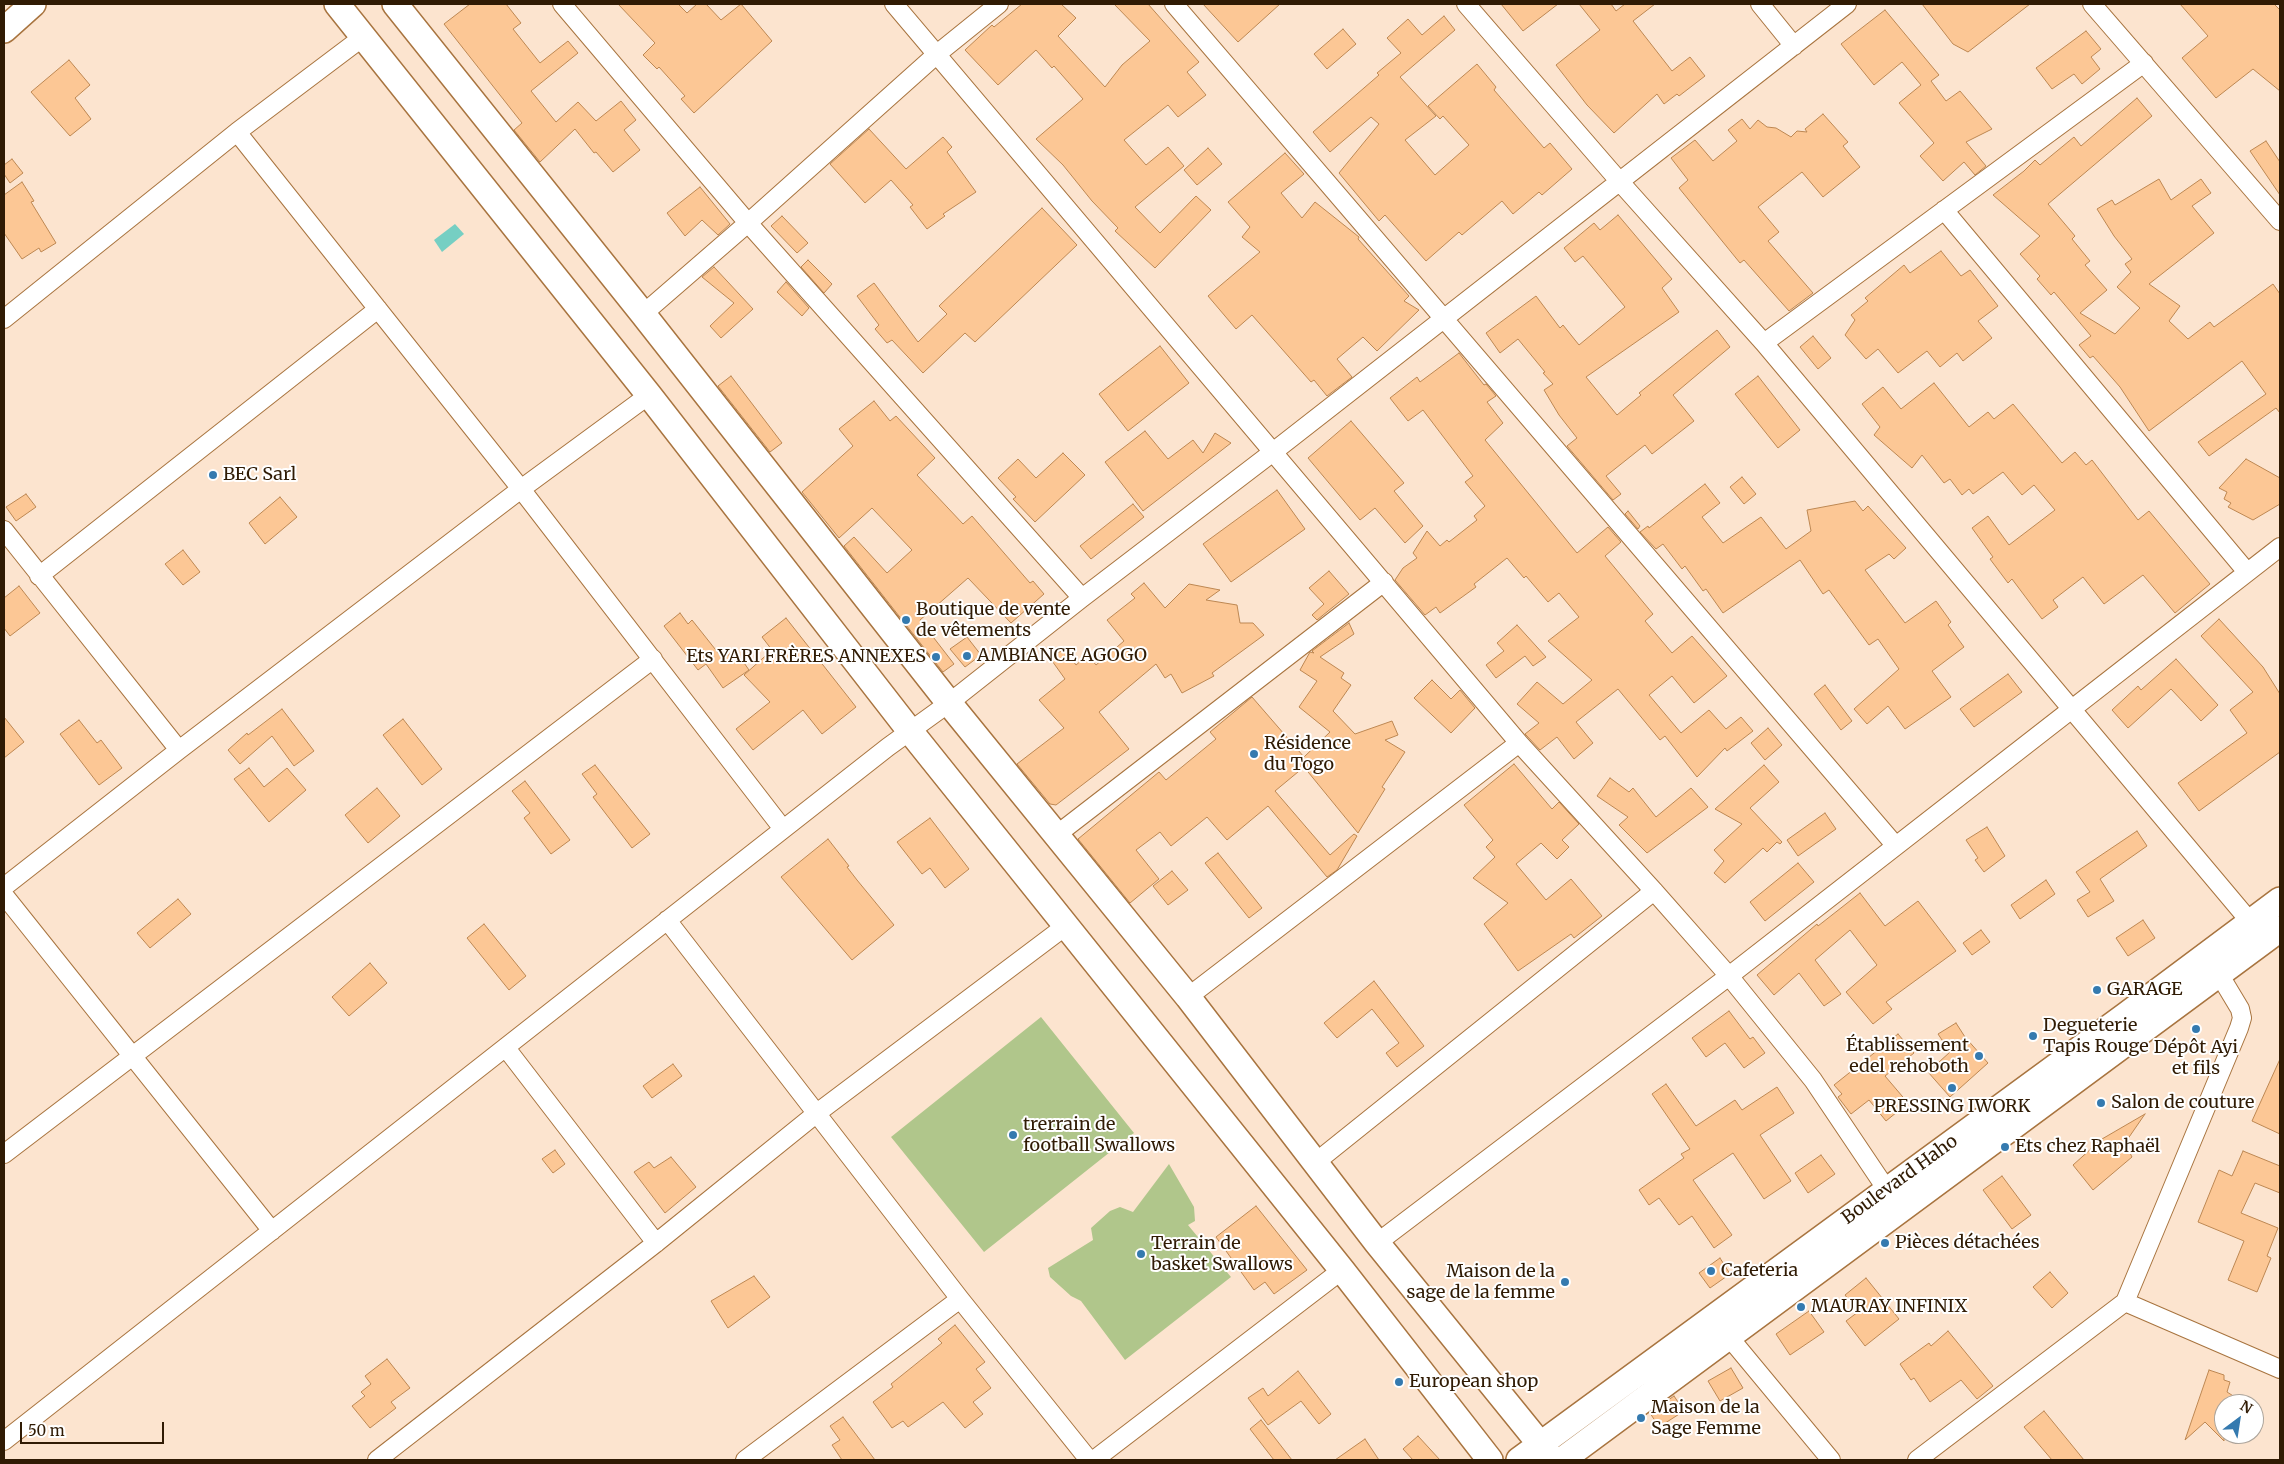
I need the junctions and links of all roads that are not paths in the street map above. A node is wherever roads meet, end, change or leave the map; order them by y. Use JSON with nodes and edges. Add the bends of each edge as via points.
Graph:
{"nodes":[{"id":1,"x":9,"y":4,"type":"edge"},
{"id":2,"x":33,"y":4,"type":"edge"},
{"id":3,"x":337,"y":4,"type":"edge"},
{"id":4,"x":395,"y":4,"type":"edge"},
{"id":5,"x":562,"y":4,"type":"edge"},
{"id":6,"x":894,"y":4,"type":"edge"},
{"id":7,"x":999,"y":4,"type":"edge"},
{"id":8,"x":1174,"y":4,"type":"edge"},
{"id":9,"x":1466,"y":4,"type":"edge"},
{"id":10,"x":1760,"y":4,"type":"edge"},
{"id":11,"x":1847,"y":4,"type":"edge"},
{"id":12,"x":2092,"y":4,"type":"edge"},
{"id":13,"x":4,"y":8,"type":"edge"},
{"id":14,"x":4,"y":30,"type":"edge"},
{"id":15,"x":363,"y":36,"type":"junction"},
{"id":16,"x":1794,"y":46,"type":"junction"},
{"id":17,"x":937,"y":54,"type":"junction"},
{"id":18,"x":2144,"y":63,"type":"junction"},
{"id":19,"x":237,"y":132,"type":"junction"},
{"id":20,"x":1620,"y":182,"type":"junction"},
{"id":21,"x":1944,"y":210,"type":"junction"},
{"id":22,"x":2280,"y":221,"type":"edge"},
{"id":23,"x":748,"y":223,"type":"junction"},
{"id":24,"x":378,"y":309,"type":"junction"},
{"id":25,"x":643,"y":314,"type":"junction"},
{"id":26,"x":1445,"y":318,"type":"junction"},
{"id":27,"x":4,"y":319,"type":"edge"},
{"id":28,"x":1764,"y":343,"type":"junction"},
{"id":29,"x":649,"y":395,"type":"junction"},
{"id":30,"x":1273,"y":452,"type":"junction"},
{"id":31,"x":521,"y":489,"type":"junction"},
{"id":32,"x":4,"y":530,"type":"edge"},
{"id":33,"x":2280,"y":547,"type":"edge"},
{"id":34,"x":2247,"y":572,"type":"junction"},
{"id":35,"x":39,"y":576,"type":"junction"},
{"id":36,"x":1384,"y":582,"type":"junction"},
{"id":37,"x":1082,"y":598,"type":"junction"},
{"id":38,"x":653,"y":659,"type":"junction"},
{"id":39,"x":949,"y":703,"type":"junction"},
{"id":40,"x":2072,"y":708,"type":"junction"},
{"id":41,"x":910,"y":731,"type":"junction"},
{"id":42,"x":1519,"y":743,"type":"junction"},
{"id":43,"x":179,"y":750,"type":"junction"},
{"id":44,"x":783,"y":829,"type":"junction"},
{"id":45,"x":1055,"y":836,"type":"junction"},
{"id":46,"x":1895,"y":845,"type":"junction"},
{"id":47,"x":4,"y":887,"type":"edge"},
{"id":48,"x":1654,"y":891,"type":"junction"},
{"id":49,"x":4,"y":895,"type":"edge"},
{"id":50,"x":2280,"y":900,"type":"edge"},
{"id":51,"x":667,"y":920,"type":"junction"},
{"id":52,"x":1067,"y":924,"type":"junction"},
{"id":53,"x":2265,"y":930,"type":"edge"},
{"id":54,"x":2219,"y":974,"type":"junction"},
{"id":55,"x":1728,"y":976,"type":"junction"},
{"id":56,"x":1188,"y":997,"type":"junction"},
{"id":57,"x":506,"y":1048,"type":"junction"},
{"id":58,"x":133,"y":1056,"type":"junction"},
{"id":59,"x":817,"y":1113,"type":"junction"},
{"id":60,"x":4,"y":1154,"type":"edge"},
{"id":61,"x":1316,"y":1162,"type":"junction"},
{"id":62,"x":1887,"y":1190,"type":"junction"},
{"id":63,"x":272,"y":1231,"type":"junction"},
{"id":64,"x":656,"y":1243,"type":"junction"},
{"id":65,"x":1378,"y":1243,"type":"junction"},
{"id":66,"x":1342,"y":1270,"type":"junction"},
{"id":67,"x":960,"y":1299,"type":"junction"},
{"id":68,"x":2125,"y":1302,"type":"junction"},
{"id":69,"x":1730,"y":1337,"type":"junction"},
{"id":70,"x":2280,"y":1369,"type":"edge"},
{"id":71,"x":4,"y":1441,"type":"edge"},
{"id":72,"x":1546,"y":1452,"type":"edge"},
{"id":73,"x":384,"y":1458,"type":"edge"},
{"id":74,"x":744,"y":1460,"type":"edge"},
{"id":75,"x":1089,"y":1460,"type":"edge"},
{"id":76,"x":1094,"y":1460,"type":"edge"},
{"id":77,"x":1490,"y":1460,"type":"edge"},
{"id":78,"x":1519,"y":1460,"type":"edge"},
{"id":79,"x":1562,"y":1460,"type":"edge"},
{"id":80,"x":1831,"y":1460,"type":"edge"},
{"id":81,"x":1917,"y":1460,"type":"edge"}],
"edges":[{"from":1,"to":13,"type":"main road"},
{"from":2,"to":14,"type":"main road"},
{"from":3,"to":15,"type":"main road"},
{"from":4,"to":25,"type":"main road"},
{"from":5,"to":23,"type":"street"},
{"from":6,"to":17,"type":"street"},
{"from":7,"to":17,"type":"street"},
{"from":8,"to":26,"type":"street"},
{"from":9,"to":20,"type":"street"},
{"from":10,"to":16,"type":"street"},
{"from":11,"to":16,"type":"street"},
{"from":12,"to":18,"type":"street"},
{"from":15,"to":19,"type":"street"},
{"from":15,"to":29,"type":"main road"},
{"from":16,"to":20,"type":"street"},
{"from":17,"to":23,"type":"street"},
{"from":17,"to":30,"type":"street"},
{"from":18,"to":21,"type":"street"},
{"from":18,"to":22,"type":"street"},
{"from":19,"to":24,"type":"street"},
{"from":19,"to":27,"type":"street"},
{"from":20,"to":26,"type":"street"},
{"from":20,"to":28,"type":"street"},
{"from":21,"to":28,"type":"street"},
{"from":21,"to":34,"type":"street"},
{"from":23,"to":25,"type":"street"},
{"from":23,"to":37,"type":"street"},
{"from":24,"to":31,"type":"street"},
{"from":24,"to":35,"type":"street"},
{"from":25,"to":39,"type":"main road"},
{"from":26,"to":30,"type":"street"},
{"from":26,"to":46,"type":"street"},
{"from":28,"to":40,"type":"street"},
{"from":29,"to":31,"type":"street"},
{"from":29,"to":41,"type":"main road"},
{"from":30,"to":36,"type":"street"},
{"from":30,"to":37,"type":"street"},
{"from":31,"to":38,"type":"street"},
{"from":31,"to":43,"type":"street"},
{"from":32,"to":35,"type":"street"},
{"from":33,"to":34,"type":"street"},
{"from":34,"to":40,"type":"street"},
{"from":35,"to":43,"type":"street"},
{"from":36,"to":42,"type":"street"},
{"from":36,"to":45,"type":"street"},
{"from":37,"to":39,"type":"street"},
{"from":38,"to":44,"type":"street"},
{"from":38,"to":58,"type":"street"},
{"from":39,"to":41,"type":"street"},
{"from":39,"to":45,"type":"main road"},
{"from":40,"to":46,"type":"street"},
{"from":40,"to":53,"type":"street"},
{"from":41,"to":44,"type":"street"},
{"from":41,"to":52,"type":"main road"},
{"from":42,"to":48,"type":"street"},
{"from":42,"to":56,"type":"street"},
{"from":43,"to":47,"type":"street"},
{"from":44,"to":51,"type":"street"},
{"from":45,"to":56,"type":"main road"},
{"from":46,"to":55,"type":"street"},
{"from":48,"to":55,"type":"street"},
{"from":48,"to":61,"type":"street"},
{"from":49,"to":58,"type":"street"},
{"from":50,"to":53,"type":"main road","name":"Boulevard Haho"},
{"from":51,"to":57,"type":"street"},
{"from":51,"to":59,"type":"street"},
{"from":52,"to":59,"type":"street"},
{"from":52,"to":66,"type":"main road"},
{"from":53,"to":54,"type":"main road","name":"Boulevard Haho"},
{"from":53,"to":62,"type":"main road","name":"Boulevard Haho","via":[[2126,1016]]},
{"from":54,"to":68,"type":"street","via":[[2242,1018]]},
{"from":54,"to":69,"type":"main road","name":"Boulevard Haho"},
{"from":55,"to":62,"type":"street","via":[[1813,1080]]},
{"from":55,"to":65,"type":"street"},
{"from":56,"to":61,"type":"main road"},
{"from":57,"to":63,"type":"street"},
{"from":57,"to":64,"type":"street"},
{"from":58,"to":60,"type":"street"},
{"from":58,"to":63,"type":"street"},
{"from":59,"to":64,"type":"street"},
{"from":59,"to":67,"type":"street"},
{"from":61,"to":65,"type":"main road"},
{"from":62,"to":72,"type":"main road","name":"Boulevard Haho"},
{"from":63,"to":71,"type":"street"},
{"from":64,"to":73,"type":"street"},
{"from":65,"to":72,"type":"main road"},
{"from":66,"to":76,"type":"street"},
{"from":66,"to":77,"type":"main road"},
{"from":67,"to":74,"type":"street"},
{"from":67,"to":75,"type":"street"},
{"from":68,"to":70,"type":"street"},
{"from":68,"to":81,"type":"street"},
{"from":69,"to":79,"type":"main road","name":"Boulevard Haho"},
{"from":69,"to":80,"type":"street"},
{"from":72,"to":78,"type":"main road","name":"Boulevard Haho"}]}
